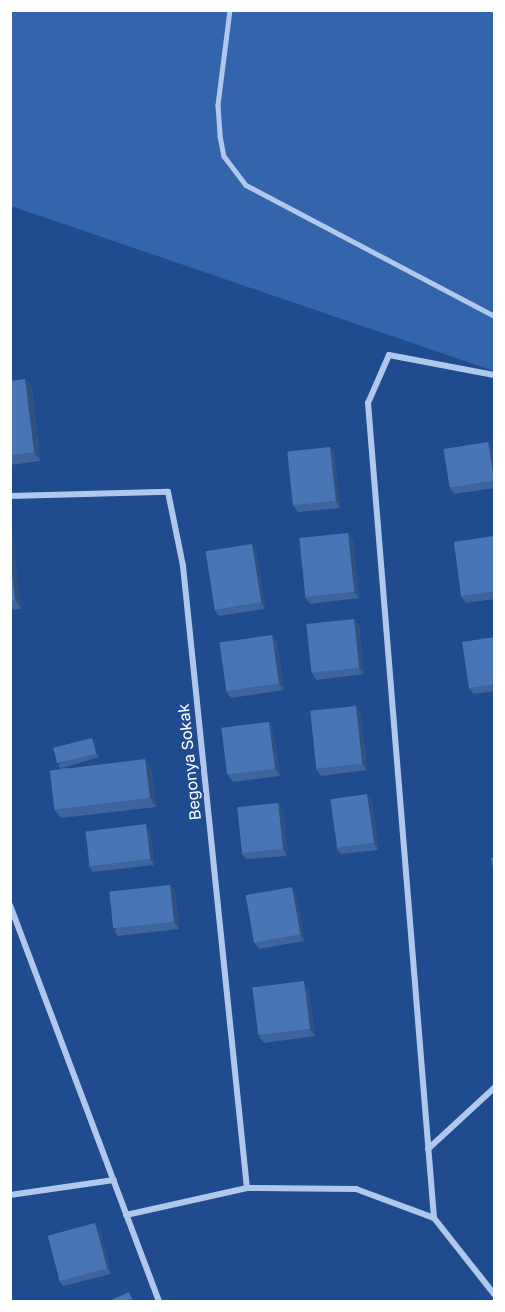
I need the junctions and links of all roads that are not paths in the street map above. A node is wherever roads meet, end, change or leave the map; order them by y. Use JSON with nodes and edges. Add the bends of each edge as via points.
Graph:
{"nodes":[{"id":1,"x":230,"y":10,"type":"edge"},
{"id":2,"x":495,"y":316,"type":"edge"},
{"id":3,"x":495,"y":375,"type":"edge"},
{"id":4,"x":10,"y":496,"type":"edge"},
{"id":5,"x":10,"y":905,"type":"edge"},
{"id":6,"x":495,"y":1088,"type":"edge"},
{"id":7,"x":429,"y":1149,"type":"junction"},
{"id":8,"x":114,"y":1180,"type":"junction"},
{"id":9,"x":247,"y":1188,"type":"junction"},
{"id":10,"x":10,"y":1195,"type":"edge"},
{"id":11,"x":126,"y":1215,"type":"junction"},
{"id":12,"x":434,"y":1218,"type":"junction"},
{"id":13,"x":495,"y":1294,"type":"edge"},
{"id":14,"x":159,"y":1302,"type":"edge"}],
"edges":[{"from":1,"to":2,"type":"lane","via":[[218,105],[220,136],[224,156],[246,185]]},
{"from":3,"to":7,"type":"street","via":[[389,355],[368,403]]},
{"from":4,"to":9,"type":"street","name":"Begonya Sokak","via":[[168,492],[183,566]]},
{"from":5,"to":8,"type":"street"},
{"from":6,"to":7,"type":"street"},
{"from":7,"to":12,"type":"street"},
{"from":8,"to":10,"type":"street"},
{"from":8,"to":11,"type":"street"},
{"from":9,"to":11,"type":"street"},
{"from":9,"to":12,"type":"street","via":[[356,1189]]},
{"from":11,"to":14,"type":"street"},
{"from":12,"to":13,"type":"street"}]}
